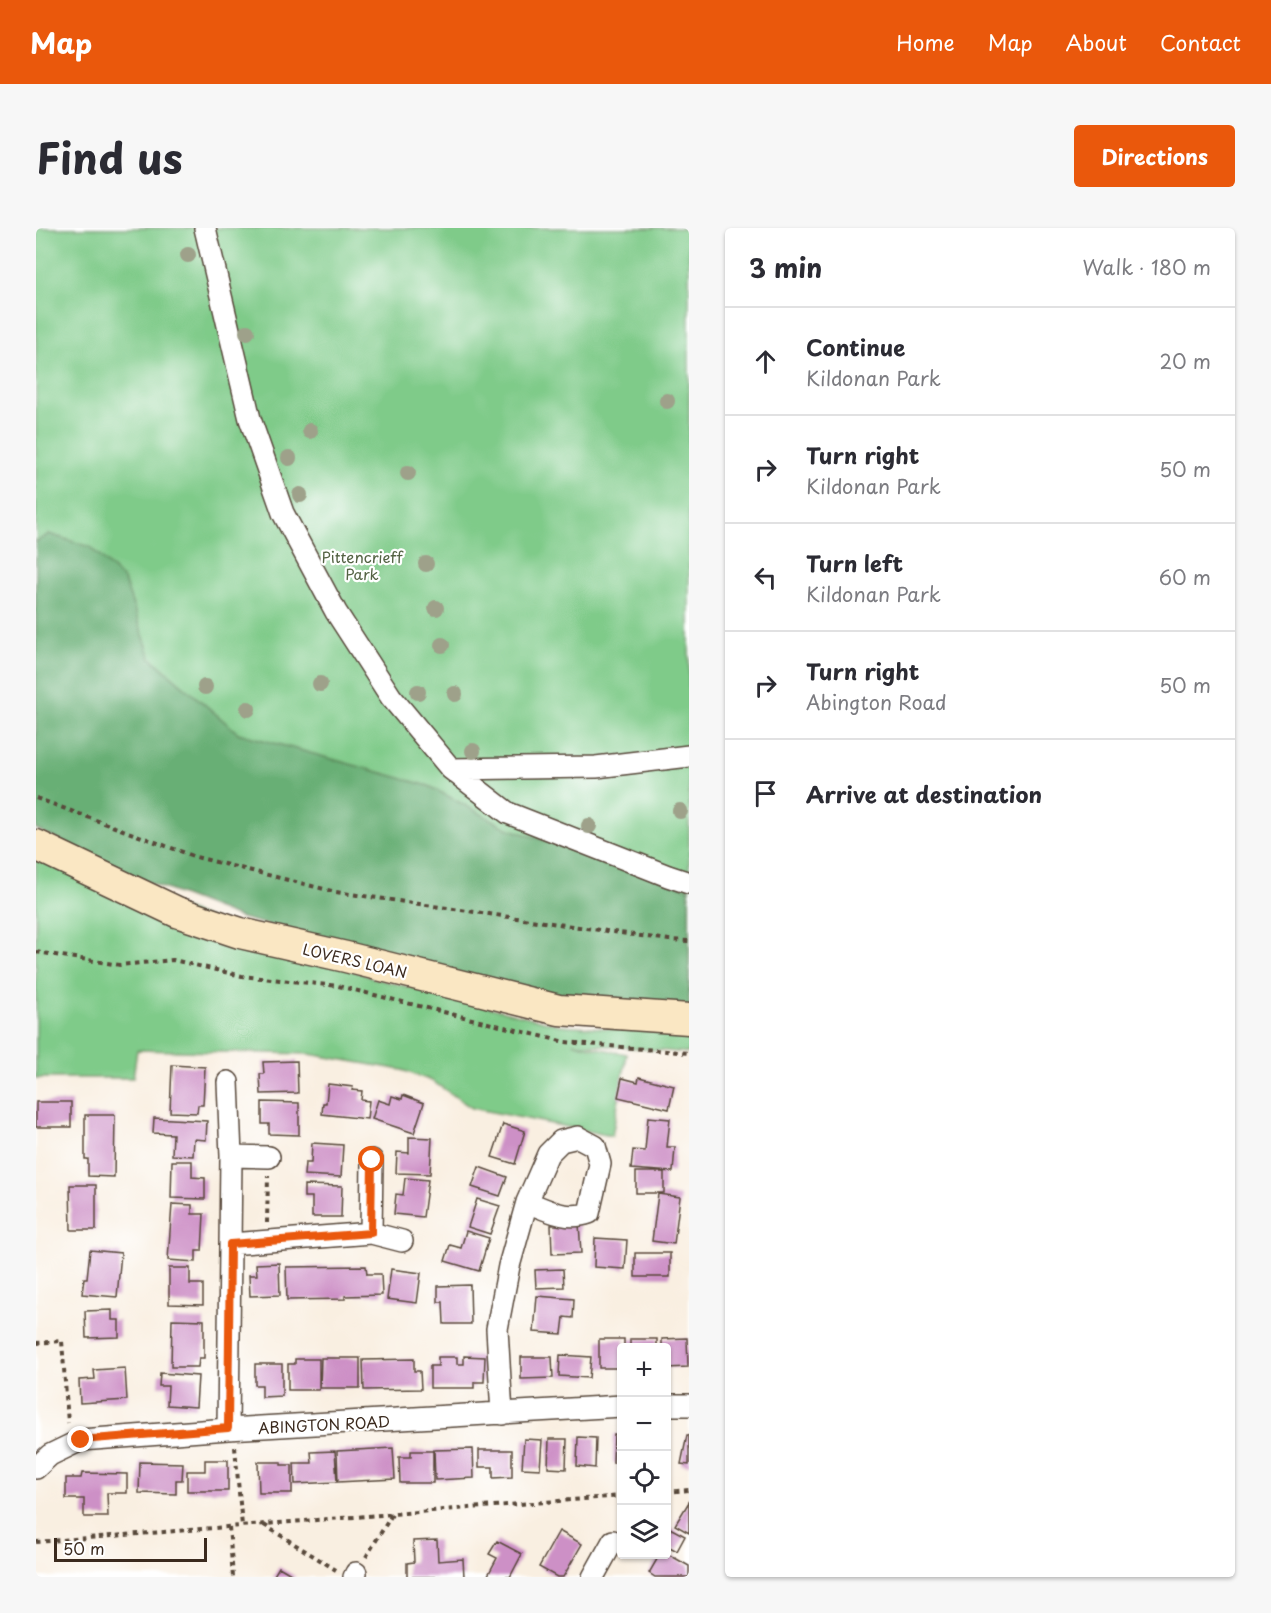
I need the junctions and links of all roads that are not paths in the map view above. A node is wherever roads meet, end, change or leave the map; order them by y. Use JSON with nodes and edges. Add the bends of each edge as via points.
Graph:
{"nodes":[{"id":1,"x":205,"y":228,"type":"edge"},
{"id":2,"x":689,"y":756,"type":"edge"},
{"id":3,"x":452,"y":769,"type":"junction"},
{"id":4,"x":36,"y":845,"type":"edge"},
{"id":5,"x":689,"y":883,"type":"edge"},
{"id":6,"x":689,"y":1019,"type":"edge"},
{"id":7,"x":228,"y":1082,"type":"dead end"},
{"id":8,"x":231,"y":1156,"type":"junction"},
{"id":9,"x":269,"y":1157,"type":"road end"},
{"id":10,"x":372,"y":1160,"type":"dead end"},
{"id":11,"x":527,"y":1202,"type":"dead end"},
{"id":12,"x":371,"y":1233,"type":"junction"},
{"id":13,"x":402,"y":1241,"type":"dead end"},
{"id":14,"x":230,"y":1244,"type":"junction"},
{"id":15,"x":671,"y":1405,"type":"edge"},
{"id":16,"x":617,"y":1406,"type":"edge"},
{"id":17,"x":689,"y":1406,"type":"edge"},
{"id":18,"x":502,"y":1414,"type":"junction"},
{"id":19,"x":231,"y":1428,"type":"junction"},
{"id":20,"x":36,"y":1468,"type":"edge"},
{"id":21,"x":613,"y":1541,"type":"dead end"},
{"id":22,"x":593,"y":1577,"type":"edge"}],
"edges":[{"from":1,"to":3,"type":"street","via":[[250,419],[283,513],[336,612],[391,697]]},
{"from":2,"to":3,"type":"street","via":[[596,767]]},
{"from":3,"to":5,"type":"street","via":[[508,813]]},
{"from":4,"to":6,"type":"street","name":"LOVERS LOAN","via":[[177,912],[240,933],[559,1010]]},
{"from":7,"to":8,"type":"street"},
{"from":8,"to":9,"type":"street"},
{"from":8,"to":14,"type":"street"},
{"from":10,"to":12,"type":"street"},
{"from":11,"to":18,"type":"street","via":[[497,1329]]},
{"from":12,"to":13,"type":"street"},
{"from":12,"to":14,"type":"street"},
{"from":14,"to":19,"type":"street"},
{"from":15,"to":17,"type":"street"},
{"from":16,"to":18,"type":"street","name":"ABINGTON ROAD"},
{"from":18,"to":19,"type":"street","name":"ABINGTON ROAD"},
{"from":19,"to":20,"type":"street","name":"ABINGTON ROAD","via":[[81,1440],[50,1455]]},
{"from":21,"to":22,"type":"street"}]}
